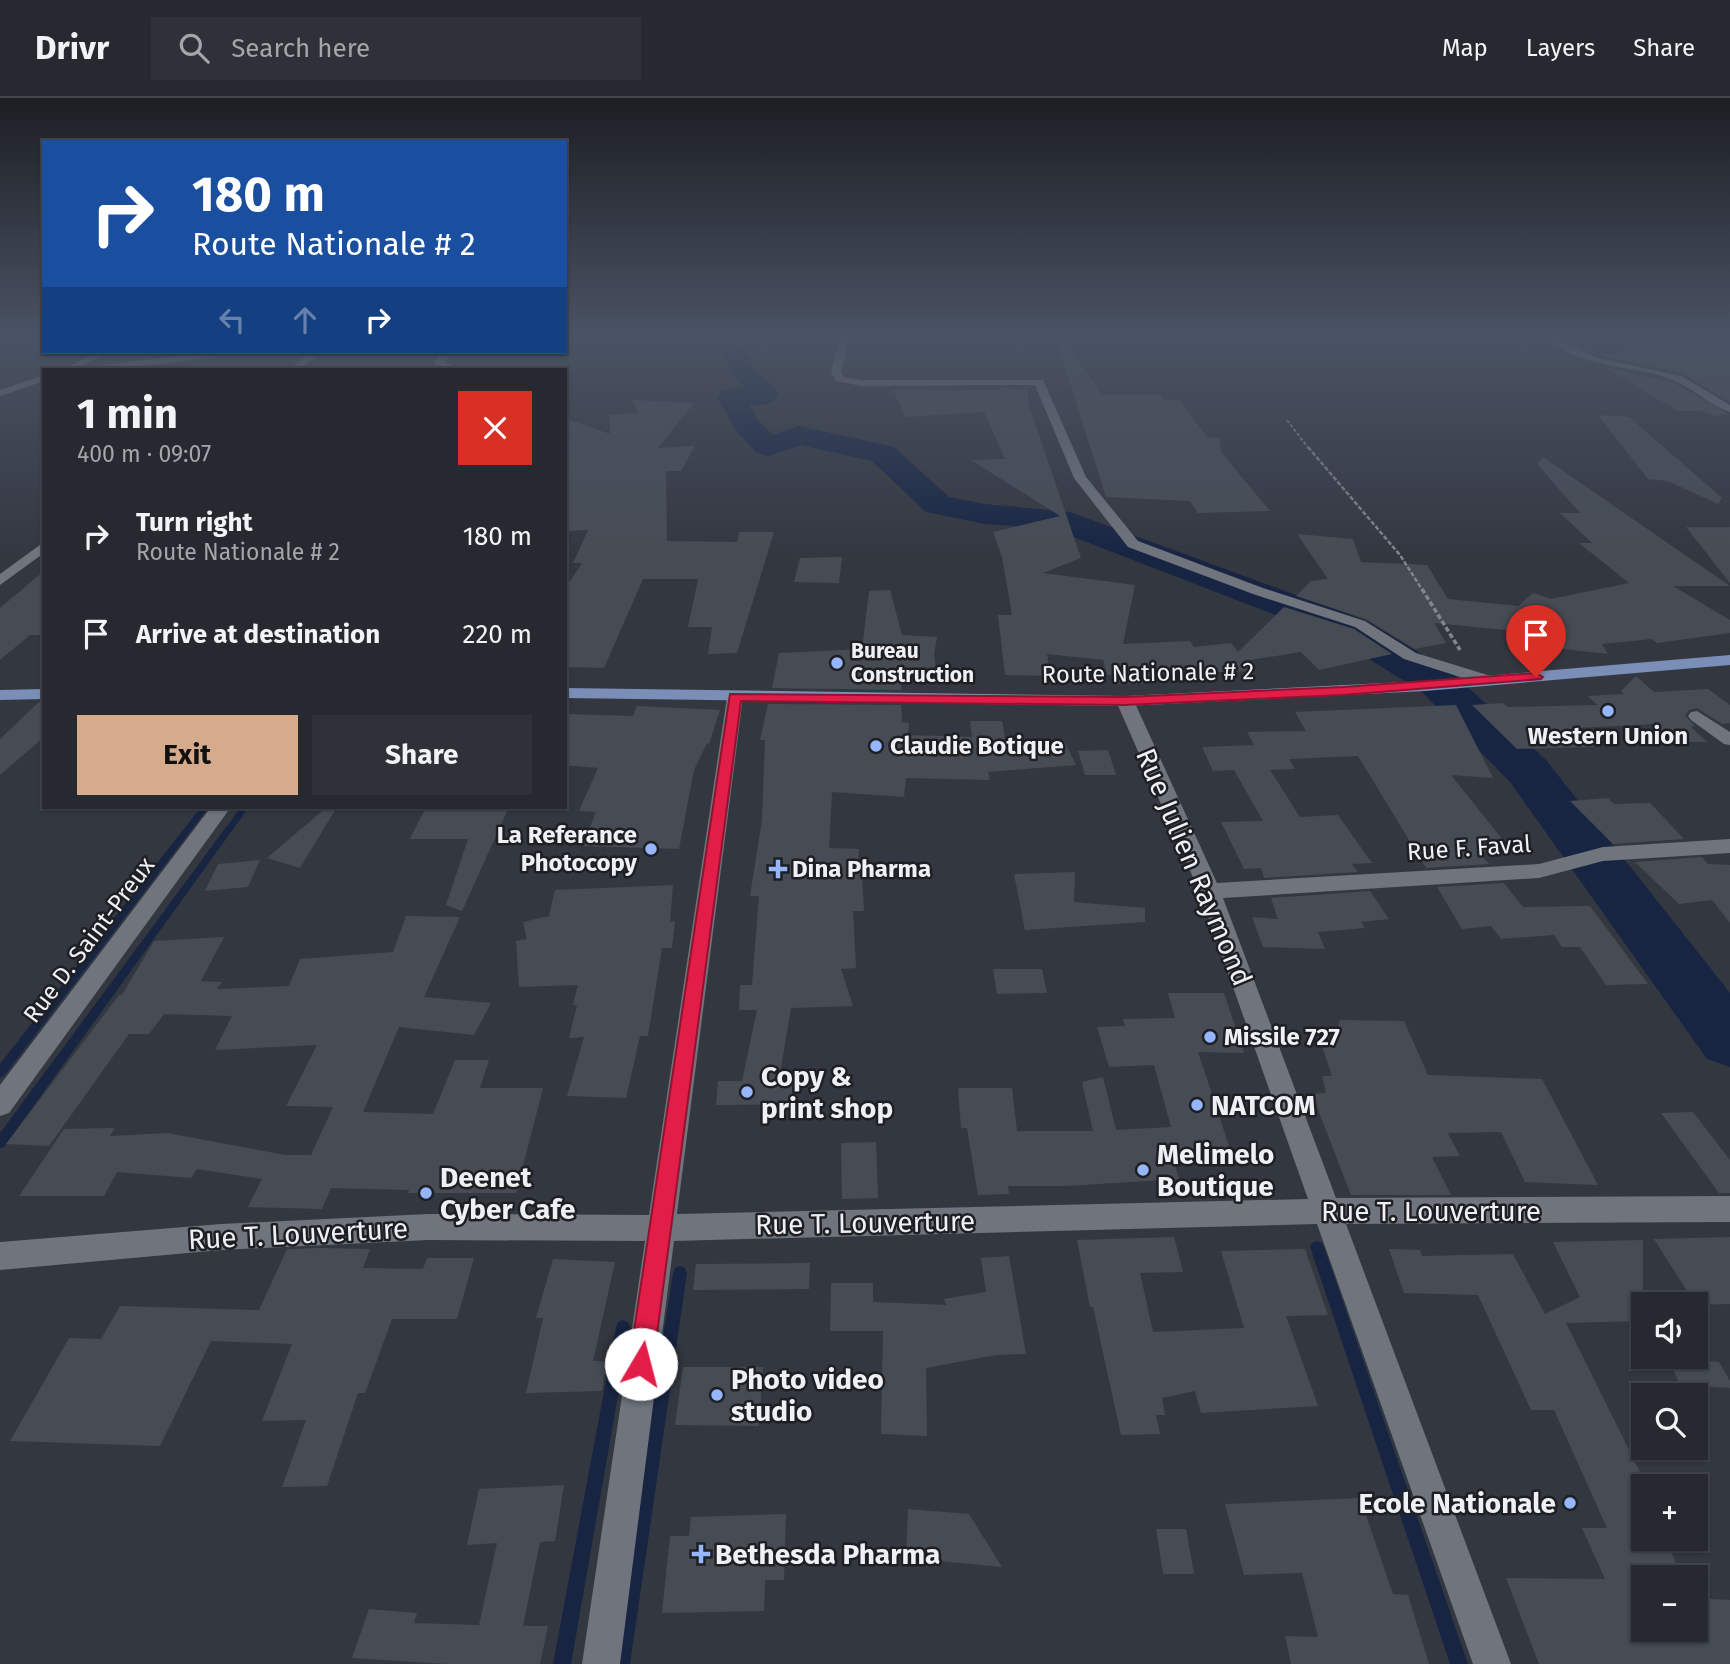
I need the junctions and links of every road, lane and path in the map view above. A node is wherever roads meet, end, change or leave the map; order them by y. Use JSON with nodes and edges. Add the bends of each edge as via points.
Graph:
{"nodes":[{"id":1,"x":1051,"y":409,"type":"edge"},
{"id":2,"x":1286,"y":420,"type":"dead end"},
{"id":3,"x":42,"y":548,"type":"edge"},
{"id":4,"x":0,"y":582,"type":"edge"},
{"id":5,"x":1730,"y":660,"type":"edge"},
{"id":6,"x":1474,"y":678,"type":"junction"},
{"id":7,"x":567,"y":693,"type":"edge"},
{"id":8,"x":42,"y":694,"type":"edge"},
{"id":9,"x":0,"y":695,"type":"edge"},
{"id":10,"x":735,"y":697,"type":"junction"},
{"id":11,"x":1125,"y":701,"type":"junction"},
{"id":12,"x":1697,"y":716,"type":"dead end"},
{"id":13,"x":1730,"y":740,"type":"edge"},
{"id":14,"x":220,"y":809,"type":"edge"},
{"id":15,"x":1730,"y":846,"type":"edge"},
{"id":16,"x":1210,"y":891,"type":"junction"},
{"id":17,"x":0,"y":1105,"type":"edge"},
{"id":18,"x":1730,"y":1209,"type":"edge"},
{"id":19,"x":1327,"y":1211,"type":"junction"},
{"id":20,"x":659,"y":1228,"type":"junction"},
{"id":21,"x":0,"y":1256,"type":"edge"},
{"id":22,"x":601,"y":1664,"type":"edge"},
{"id":23,"x":1492,"y":1664,"type":"edge"}],
"edges":[{"from":1,"to":6,"type":"street","via":[[1080,478],[1133,544],[1360,624],[1410,656]]},
{"from":2,"to":6,"type":"path","via":[[1400,555]]},
{"from":3,"to":4,"type":"street"},
{"from":5,"to":6,"type":"main road","name":"Route Nationale # 2"},
{"from":6,"to":11,"type":"main road","name":"Route Nationale # 2","via":[[1425,686]]},
{"from":7,"to":10,"type":"main road","name":"Route Nationale # 2"},
{"from":8,"to":9,"type":"main road"},
{"from":10,"to":11,"type":"main road","name":"Route Nationale # 2"},
{"from":10,"to":20,"type":"street"},
{"from":11,"to":16,"type":"street","name":"Rue Julien Raymond"},
{"from":12,"to":13,"type":"street"},
{"from":14,"to":17,"type":"street","name":"Rue D. Saint-Preux"},
{"from":15,"to":16,"type":"street","name":"Rue F. Faval","via":[[1603,854],[1539,871]]},
{"from":16,"to":19,"type":"street","name":"Rue Julien Raymond"},
{"from":18,"to":19,"type":"street","name":"Rue T. Louverture"},
{"from":19,"to":20,"type":"street","name":"Rue T. Louverture"},
{"from":19,"to":23,"type":"street","name":"Rue Julien Raymond"},
{"from":20,"to":21,"type":"street","name":"Rue T. Louverture","via":[[429,1227],[221,1237]]},
{"from":20,"to":22,"type":"street"}]}
